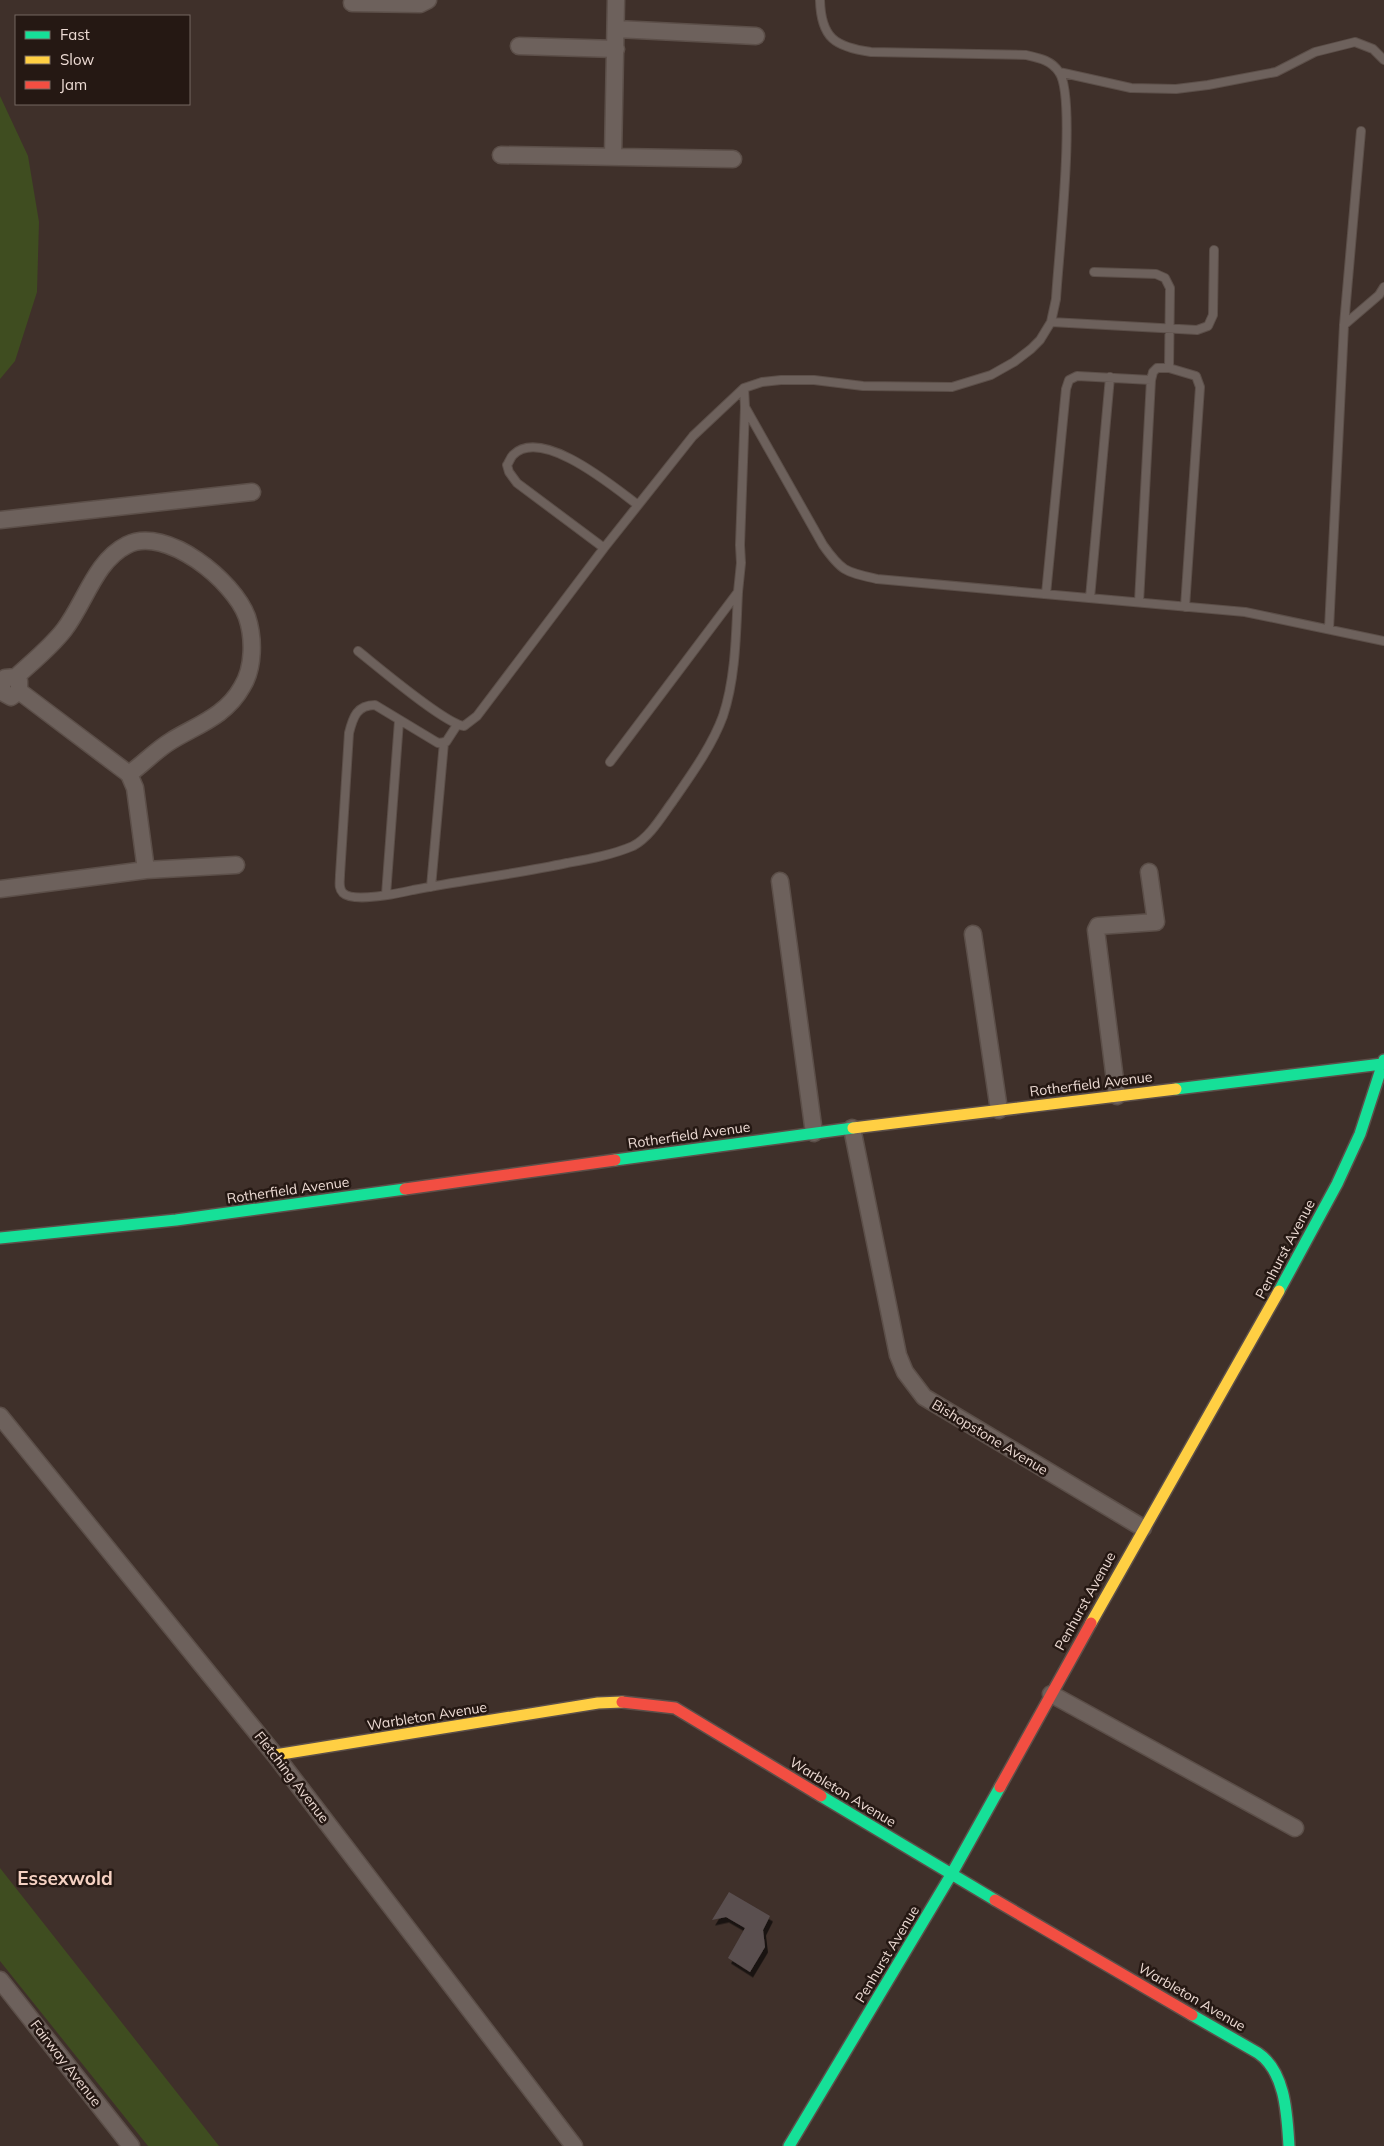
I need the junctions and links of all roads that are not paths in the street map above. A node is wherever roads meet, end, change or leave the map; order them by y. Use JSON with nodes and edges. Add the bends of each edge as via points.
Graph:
{"nodes":[{"id":1,"x":428,"y":0,"type":"edge"},
{"id":2,"x":616,"y":0,"type":"edge"},
{"id":3,"x":820,"y":0,"type":"edge"},
{"id":4,"x":352,"y":4,"type":"dead end"},
{"id":5,"x":617,"y":29,"type":"junction"},
{"id":6,"x":756,"y":36,"type":"dead end"},
{"id":7,"x":519,"y":46,"type":"dead end"},
{"id":8,"x":616,"y":49,"type":"junction"},
{"id":9,"x":1384,"y":60,"type":"edge"},
{"id":10,"x":1059,"y":72,"type":"junction"},
{"id":11,"x":1361,"y":131,"type":"dead end"},
{"id":12,"x":501,"y":155,"type":"dead end"},
{"id":13,"x":613,"y":157,"type":"junction"},
{"id":14,"x":733,"y":159,"type":"dead end"},
{"id":15,"x":1214,"y":250,"type":"dead end"},
{"id":16,"x":1094,"y":272,"type":"dead end"},
{"id":17,"x":1384,"y":287,"type":"edge"},
{"id":18,"x":1051,"y":322,"type":"junction"},
{"id":19,"x":1344,"y":325,"type":"junction"},
{"id":20,"x":1170,"y":329,"type":"junction"},
{"id":21,"x":1169,"y":368,"type":"junction"},
{"id":22,"x":1110,"y":378,"type":"junction"},
{"id":23,"x":1151,"y":380,"type":"junction"},
{"id":24,"x":744,"y":388,"type":"junction"},
{"id":25,"x":745,"y":407,"type":"junction"},
{"id":26,"x":252,"y":492,"type":"dead end"},
{"id":27,"x":638,"y":506,"type":"junction"},
{"id":28,"x":0,"y":520,"type":"edge"},
{"id":29,"x":604,"y":548,"type":"junction"},
{"id":30,"x":738,"y":592,"type":"junction"},
{"id":31,"x":1046,"y":594,"type":"junction"},
{"id":32,"x":1090,"y":598,"type":"junction"},
{"id":33,"x":1139,"y":602,"type":"junction"},
{"id":34,"x":1185,"y":607,"type":"junction"},
{"id":35,"x":1329,"y":629,"type":"junction"},
{"id":36,"x":1384,"y":641,"type":"edge"},
{"id":37,"x":358,"y":651,"type":"dead end"},
{"id":38,"x":8,"y":686,"type":"edge"},
{"id":39,"x":399,"y":721,"type":"junction"},
{"id":40,"x":457,"y":725,"type":"junction"},
{"id":41,"x":444,"y":742,"type":"junction"},
{"id":42,"x":610,"y":762,"type":"dead end"},
{"id":43,"x":129,"y":774,"type":"junction"},
{"id":44,"x":236,"y":865,"type":"dead end"},
{"id":45,"x":146,"y":870,"type":"junction"},
{"id":46,"x":1149,"y":872,"type":"dead end"},
{"id":47,"x":780,"y":881,"type":"dead end"},
{"id":48,"x":431,"y":887,"type":"junction"},
{"id":49,"x":0,"y":890,"type":"edge"},
{"id":50,"x":386,"y":895,"type":"junction"},
{"id":51,"x":973,"y":934,"type":"dead end"},
{"id":52,"x":1383,"y":1062,"type":"edge"},
{"id":53,"x":1117,"y":1096,"type":"junction"},
{"id":54,"x":999,"y":1110,"type":"junction"},
{"id":55,"x":852,"y":1128,"type":"junction"},
{"id":56,"x":814,"y":1133,"type":"junction"},
{"id":57,"x":0,"y":1238,"type":"edge"},
{"id":58,"x":0,"y":1416,"type":"edge"},
{"id":59,"x":1143,"y":1528,"type":"junction"},
{"id":60,"x":1051,"y":1694,"type":"junction"},
{"id":61,"x":275,"y":1755,"type":"junction"},
{"id":62,"x":1296,"y":1828,"type":"dead end"},
{"id":63,"x":951,"y":1875,"type":"junction"},
{"id":64,"x":0,"y":1980,"type":"edge"},
{"id":65,"x":131,"y":2146,"type":"edge"},
{"id":66,"x":574,"y":2146,"type":"edge"},
{"id":67,"x":789,"y":2146,"type":"edge"},
{"id":68,"x":1289,"y":2146,"type":"edge"}],
"edges":[{"from":1,"to":4,"type":"street","via":[[420,4]]},
{"from":2,"to":5,"type":"street"},
{"from":3,"to":10,"type":"lane","via":[[825,30],[834,42],[852,49],[1026,56],[1042,58]]},
{"from":5,"to":6,"type":"street"},
{"from":5,"to":8,"type":"street"},
{"from":7,"to":8,"type":"street"},
{"from":8,"to":13,"type":"street"},
{"from":9,"to":10,"type":"lane","via":[[1373,49],[1355,42],[1315,52],[1276,72],[1176,89],[1131,88]]},
{"from":10,"to":18,"type":"lane","via":[[1066,89],[1068,124],[1056,299]]},
{"from":11,"to":19,"type":"lane"},
{"from":12,"to":13,"type":"street"},
{"from":13,"to":14,"type":"street"},
{"from":15,"to":20,"type":"lane","via":[[1213,314],[1208,326],[1197,330]]},
{"from":16,"to":20,"type":"lane","via":[[1156,274],[1165,278],[1170,288]]},
{"from":17,"to":19,"type":"lane"},
{"from":18,"to":20,"type":"lane"},
{"from":18,"to":24,"type":"lane","via":[[1040,340],[1014,362],[991,376],[952,387],[863,386],[781,380]]},
{"from":19,"to":35,"type":"lane"},
{"from":20,"to":21,"type":"lane"},
{"from":21,"to":23,"type":"lane","via":[[1157,368]]},
{"from":21,"to":34,"type":"lane","via":[[1196,376],[1200,387]]},
{"from":22,"to":23,"type":"lane"},
{"from":22,"to":31,"type":"lane","via":[[1077,376],[1069,380],[1066,389]]},
{"from":22,"to":32,"type":"lane"},
{"from":23,"to":33,"type":"lane"},
{"from":24,"to":25,"type":"lane"},
{"from":24,"to":27,"type":"lane","via":[[693,436]]},
{"from":25,"to":30,"type":"lane"},
{"from":25,"to":31,"type":"lane","via":[[823,546],[848,573],[877,579]]},
{"from":26,"to":28,"type":"street"},
{"from":27,"to":29,"type":"lane"},
{"from":27,"to":29,"type":"lane","via":[[573,459],[536,448],[513,456],[507,466],[517,483]]},
{"from":29,"to":40,"type":"lane","via":[[476,716],[464,726]]},
{"from":30,"to":42,"type":"lane"},
{"from":30,"to":48,"type":"lane","via":[[736,640],[722,716],[708,746],[658,823],[635,845],[611,854]]},
{"from":31,"to":32,"type":"lane"},
{"from":32,"to":33,"type":"lane"},
{"from":33,"to":34,"type":"lane"},
{"from":34,"to":35,"type":"lane","via":[[1245,612]]},
{"from":35,"to":36,"type":"lane"},
{"from":37,"to":40,"type":"lane"},
{"from":38,"to":43,"type":"street"},
{"from":38,"to":43,"type":"street","via":[[66,628],[102,568],[126,545],[141,541],[159,542],[187,554],[220,577],[247,617],[251,641],[250,668],[242,687],[214,718],[170,742]]},
{"from":39,"to":41,"type":"lane","via":[[438,743]]},
{"from":39,"to":50,"type":"lane"},
{"from":39,"to":50,"type":"lane","via":[[375,705],[366,705],[353,717],[349,732],[340,888],[350,898]]},
{"from":40,"to":41,"type":"lane"},
{"from":41,"to":48,"type":"lane"},
{"from":43,"to":45,"type":"street","via":[[136,788]]},
{"from":44,"to":45,"type":"street"},
{"from":45,"to":49,"type":"street"},
{"from":46,"to":53,"type":"street","via":[[1156,922],[1096,928]]},
{"from":47,"to":56,"type":"street"},
{"from":48,"to":50,"type":"lane"},
{"from":51,"to":54,"type":"street"},
{"from":52,"to":53,"type":"street","name":"Rotherfield Avenue"},
{"from":52,"to":59,"type":"street","name":"Penhurst Avenue","via":[[1360,1134],[1337,1184],[1246,1352]]},
{"from":53,"to":54,"type":"street","name":"Rotherfield Avenue"},
{"from":54,"to":55,"type":"street","name":"Rotherfield Avenue"},
{"from":55,"to":56,"type":"street","name":"Rotherfield Avenue"},
{"from":55,"to":59,"type":"street","name":"Bishopstone Avenue","via":[[898,1355],[912,1383],[924,1397]]},
{"from":56,"to":57,"type":"street","name":"Rotherfield Avenue","via":[[176,1220]]},
{"from":58,"to":61,"type":"street","name":"Fletching Avenue"},
{"from":59,"to":60,"type":"street","name":"Penhurst Avenue"},
{"from":60,"to":62,"type":"street"},
{"from":60,"to":63,"type":"street","name":"Penhurst Avenue"},
{"from":61,"to":63,"type":"street","name":"Warbleton Avenue","via":[[598,1704],[658,1704],[675,1708]]},
{"from":61,"to":66,"type":"street","name":"Fletching Avenue"},
{"from":63,"to":67,"type":"street","name":"Penhurst Avenue"},
{"from":63,"to":68,"type":"street","name":"Warbleton Avenue","via":[[1254,2050],[1269,2062],[1279,2087]]},
{"from":64,"to":65,"type":"street","name":"Fairway Avenue"}]}
